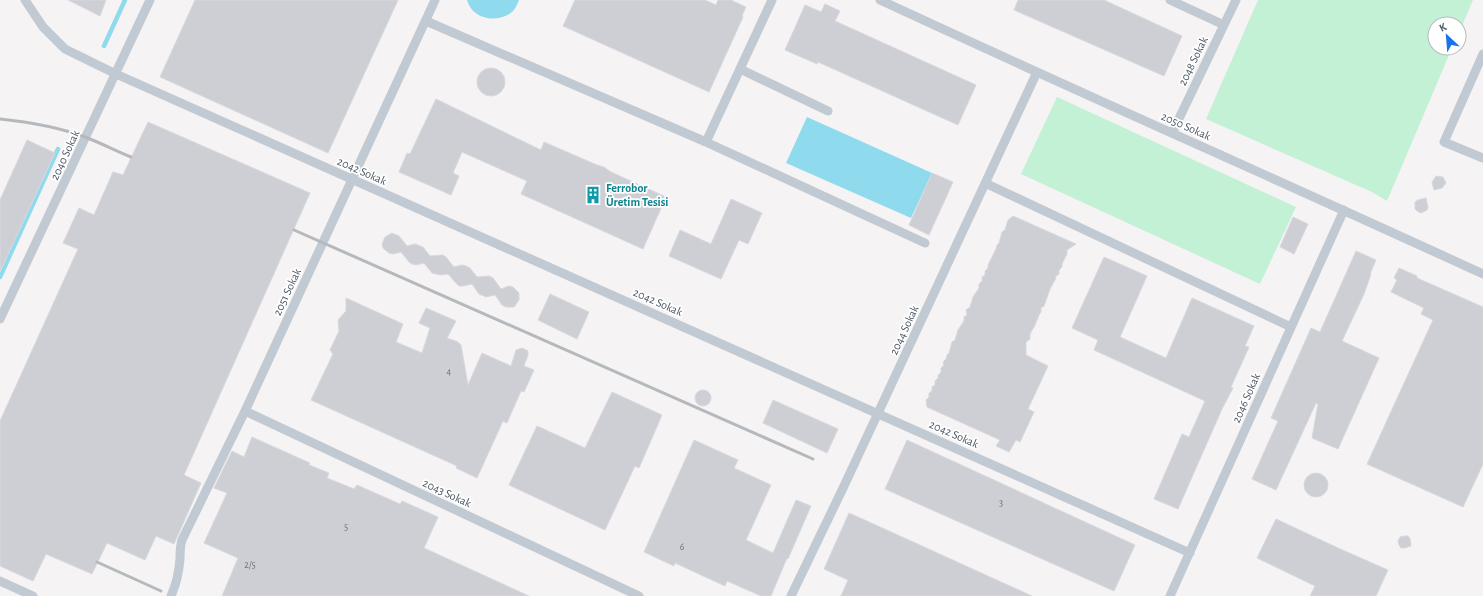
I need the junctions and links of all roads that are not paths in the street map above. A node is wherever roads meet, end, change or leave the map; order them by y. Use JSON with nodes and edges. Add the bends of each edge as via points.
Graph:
{"nodes":[{"id":1,"x":25,"y":0,"type":"edge"},
{"id":2,"x":150,"y":0,"type":"edge"},
{"id":3,"x":435,"y":0,"type":"edge"},
{"id":4,"x":772,"y":0,"type":"edge"},
{"id":5,"x":880,"y":0,"type":"edge"},
{"id":6,"x":1170,"y":0,"type":"edge"},
{"id":7,"x":1236,"y":0,"type":"edge"},
{"id":8,"x":898,"y":4,"type":"edge"},
{"id":9,"x":426,"y":21,"type":"junction"},
{"id":10,"x":1224,"y":25,"type":"junction"},
{"id":11,"x":1483,"y":54,"type":"edge"},
{"id":12,"x":740,"y":69,"type":"junction"},
{"id":13,"x":1036,"y":72,"type":"junction"},
{"id":14,"x":116,"y":74,"type":"junction"},
{"id":15,"x":828,"y":111,"type":"dead end"},
{"id":16,"x":1172,"y":133,"type":"junction"},
{"id":17,"x":706,"y":142,"type":"junction"},
{"id":18,"x":1483,"y":158,"type":"edge"},
{"id":19,"x":352,"y":180,"type":"junction"},
{"id":20,"x":985,"y":183,"type":"junction"},
{"id":21,"x":1344,"y":210,"type":"junction"},
{"id":22,"x":926,"y":243,"type":"dead end"},
{"id":23,"x":1483,"y":274,"type":"edge"},
{"id":24,"x":0,"y":319,"type":"edge"},
{"id":25,"x":1291,"y":327,"type":"junction"},
{"id":26,"x":246,"y":412,"type":"junction"},
{"id":27,"x":878,"y":414,"type":"junction"},
{"id":28,"x":1190,"y":553,"type":"junction"},
{"id":29,"x":0,"y":581,"type":"edge"},
{"id":30,"x":33,"y":596,"type":"edge"},
{"id":31,"x":171,"y":596,"type":"edge"},
{"id":32,"x":639,"y":596,"type":"edge"},
{"id":33,"x":791,"y":596,"type":"edge"},
{"id":34,"x":1170,"y":596,"type":"edge"}],
"edges":[{"from":1,"to":14,"type":"lane","name":"2042 Sokak","via":[[43,27],[65,48]]},
{"from":2,"to":14,"type":"lane","name":"2040 Sokak"},
{"from":3,"to":9,"type":"lane","name":"2051 Sokak"},
{"from":4,"to":12,"type":"lane"},
{"from":5,"to":8,"type":"lane","name":"2050 Sokak"},
{"from":6,"to":10,"type":"lane"},
{"from":7,"to":10,"type":"lane","name":"2048 Sokak"},
{"from":8,"to":13,"type":"lane","name":"2050 Sokak"},
{"from":9,"to":17,"type":"lane"},
{"from":9,"to":19,"type":"lane","name":"2051 Sokak"},
{"from":10,"to":16,"type":"lane","name":"2048 Sokak"},
{"from":11,"to":18,"type":"lane","via":[[1444,142]]},
{"from":12,"to":15,"type":"lane"},
{"from":12,"to":17,"type":"lane"},
{"from":13,"to":16,"type":"lane","name":"2050 Sokak"},
{"from":13,"to":20,"type":"lane","name":"2044 Sokak"},
{"from":14,"to":19,"type":"lane","name":"2042 Sokak"},
{"from":14,"to":24,"type":"lane","name":"2040 Sokak"},
{"from":16,"to":21,"type":"lane","name":"2050 Sokak"},
{"from":17,"to":22,"type":"lane"},
{"from":19,"to":26,"type":"lane","name":"2051 Sokak"},
{"from":19,"to":27,"type":"lane","name":"2042 Sokak"},
{"from":20,"to":25,"type":"lane"},
{"from":20,"to":27,"type":"lane","name":"2044 Sokak"},
{"from":21,"to":23,"type":"lane","name":"2050 Sokak"},
{"from":21,"to":25,"type":"lane","name":"2046 Sokak"},
{"from":25,"to":28,"type":"lane","name":"2046 Sokak"},
{"from":26,"to":31,"type":"lane","name":"2051 Sokak","via":[[182,540],[177,577]]},
{"from":26,"to":32,"type":"lane","name":"2043 Sokak"},
{"from":27,"to":28,"type":"lane","name":"2042 Sokak"},
{"from":27,"to":33,"type":"lane","name":"2044 Sokak"},
{"from":28,"to":34,"type":"lane","name":"2046 Sokak"},
{"from":29,"to":30,"type":"lane"}]}
